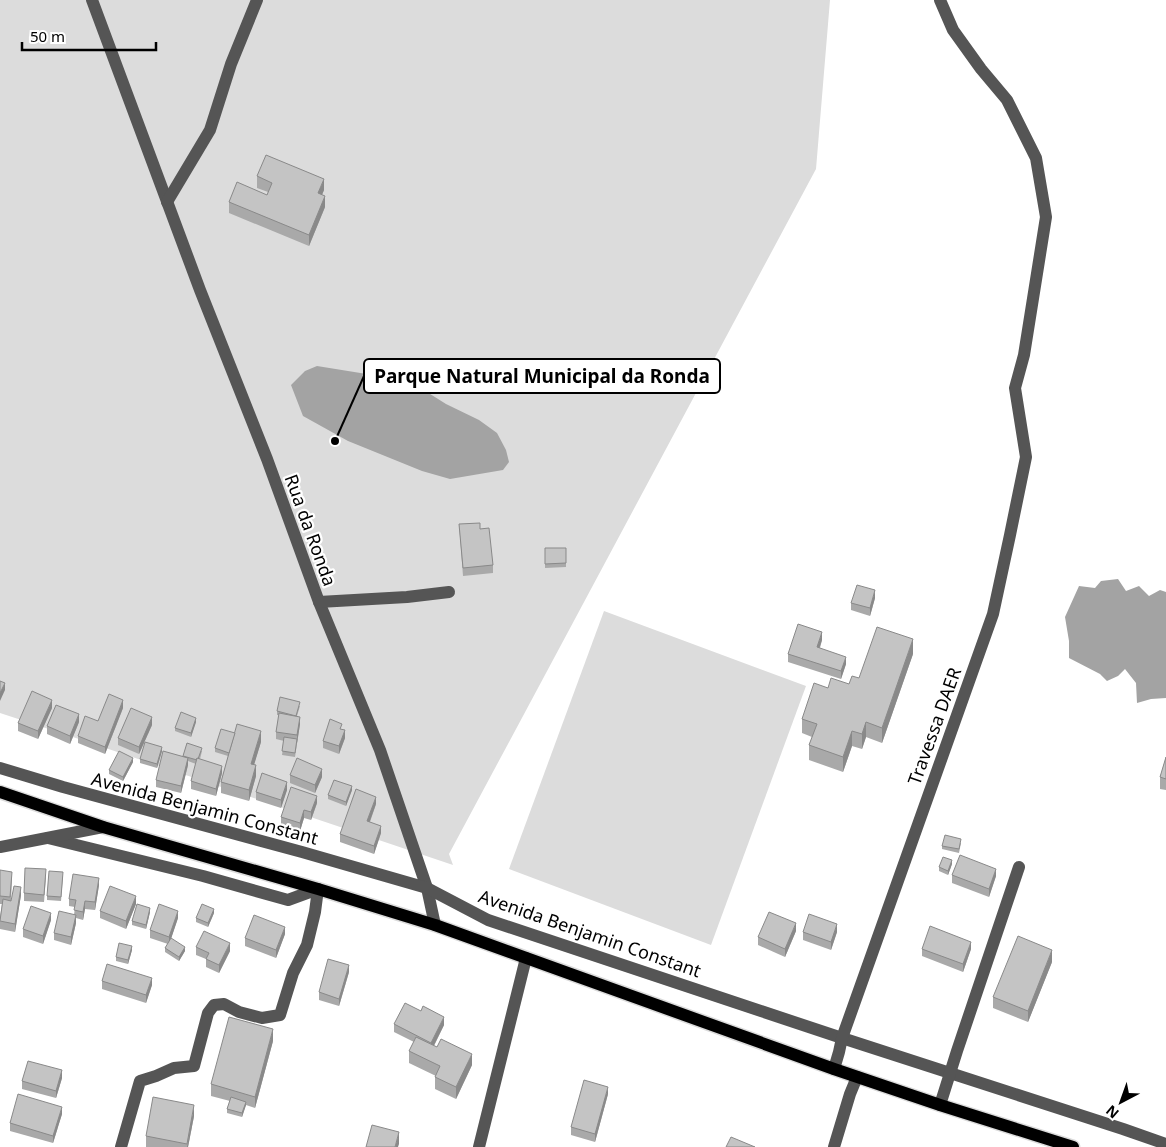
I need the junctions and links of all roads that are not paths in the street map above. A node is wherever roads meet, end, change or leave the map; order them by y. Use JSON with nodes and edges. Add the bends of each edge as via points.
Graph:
{"nodes":[{"id":1,"x":92,"y":0,"type":"edge"},
{"id":2,"x":257,"y":0,"type":"edge"},
{"id":3,"x":940,"y":0,"type":"edge"},
{"id":4,"x":167,"y":202,"type":"junction"},
{"id":5,"x":449,"y":592,"type":"dead end"},
{"id":6,"x":319,"y":602,"type":"junction"},
{"id":7,"x":0,"y":768,"type":"edge"},
{"id":8,"x":0,"y":792,"type":"edge"},
{"id":9,"x":103,"y":827,"type":"junction"},
{"id":10,"x":48,"y":838,"type":"junction"},
{"id":11,"x":0,"y":847,"type":"edge"},
{"id":12,"x":1019,"y":867,"type":"dead end"},
{"id":13,"x":427,"y":888,"type":"junction"},
{"id":14,"x":318,"y":889,"type":"junction"},
{"id":15,"x":435,"y":925,"type":"junction"},
{"id":16,"x":526,"y":958,"type":"junction"},
{"id":17,"x":842,"y":1038,"type":"junction"},
{"id":18,"x":834,"y":1069,"type":"junction"},
{"id":19,"x":950,"y":1074,"type":"junction"},
{"id":20,"x":857,"y":1077,"type":"junction"},
{"id":21,"x":940,"y":1105,"type":"junction"},
{"id":22,"x":1166,"y":1144,"type":"edge"},
{"id":23,"x":121,"y":1147,"type":"edge"},
{"id":24,"x":479,"y":1147,"type":"edge"},
{"id":25,"x":834,"y":1147,"type":"edge"},
{"id":26,"x":1073,"y":1147,"type":"edge"}],
"edges":[{"from":1,"to":4,"type":"street","name":"Rua da Ronda"},
{"from":2,"to":4,"type":"street","via":[[231,64],[210,130]]},
{"from":3,"to":17,"type":"street","name":"Travessa DAER","via":[[953,30],[1007,100],[1036,158],[1046,217],[1024,355],[1015,388],[1026,457],[992,614]]},
{"from":4,"to":6,"type":"street","name":"Rua da Ronda"},
{"from":5,"to":6,"type":"street"},
{"from":6,"to":13,"type":"street","name":"Rua da Ronda","via":[[380,750]]},
{"from":7,"to":13,"type":"street","name":"Avenida Benjamin Constant"},
{"from":8,"to":9,"type":"main road"},
{"from":9,"to":10,"type":"street"},
{"from":9,"to":14,"type":"main road"},
{"from":10,"to":11,"type":"street"},
{"from":10,"to":14,"type":"street","via":[[288,900]]},
{"from":12,"to":19,"type":"street"},
{"from":13,"to":15,"type":"street","name":"Rua da Ronda"},
{"from":13,"to":17,"type":"street","name":"Avenida Benjamin Constant","via":[[488,920]]},
{"from":14,"to":15,"type":"main road"},
{"from":14,"to":23,"type":"street","via":[[307,945],[293,973],[280,1015],[262,1018],[224,1004],[214,1005],[208,1013],[194,1066],[174,1068],[140,1082]]},
{"from":15,"to":16,"type":"main road"},
{"from":16,"to":18,"type":"main road"},
{"from":16,"to":24,"type":"street"},
{"from":17,"to":18,"type":"street","name":"Travessa DAER"},
{"from":17,"to":19,"type":"street","name":"Avenida Benjamin Constant"},
{"from":18,"to":20,"type":"main road"},
{"from":19,"to":21,"type":"street"},
{"from":19,"to":22,"type":"street","name":"Avenida Benjamin Constant"},
{"from":20,"to":21,"type":"main road"},
{"from":20,"to":25,"type":"street"},
{"from":21,"to":26,"type":"main road"}]}
